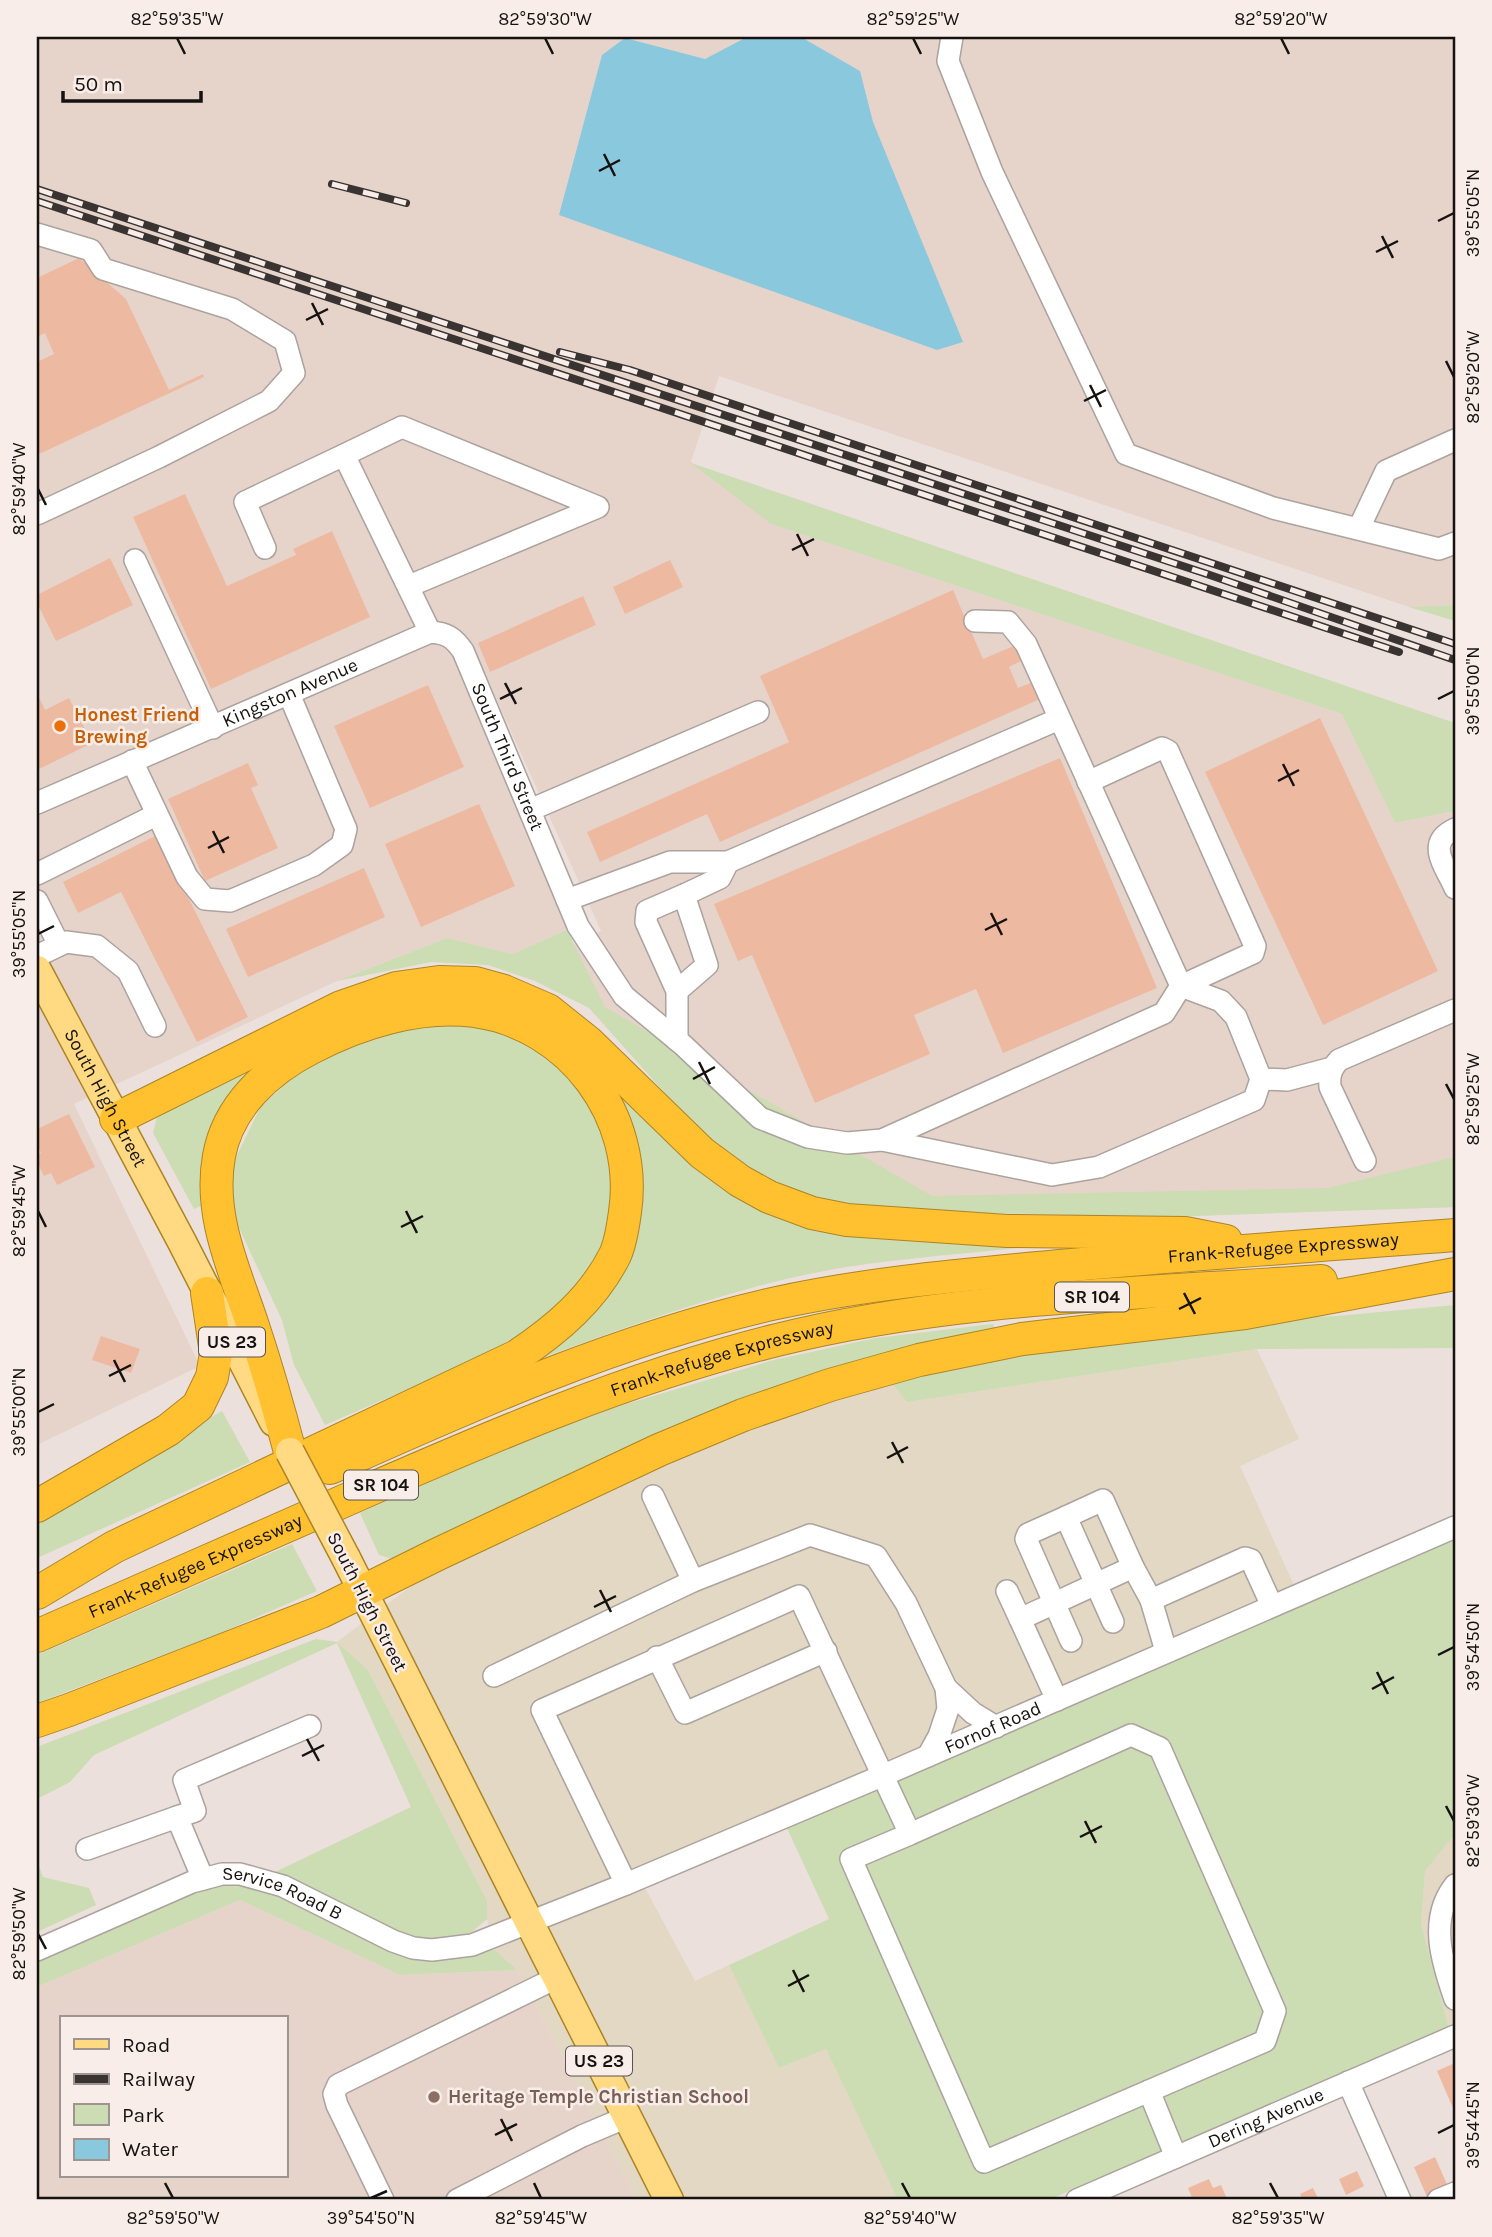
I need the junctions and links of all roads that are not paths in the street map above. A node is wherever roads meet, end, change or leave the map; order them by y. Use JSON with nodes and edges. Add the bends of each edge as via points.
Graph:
{"nodes":[{"id":1,"x":951,"y":37,"type":"edge"},
{"id":2,"x":37,"y":234,"type":"edge"},
{"id":3,"x":1455,"y":440,"type":"edge"},
{"id":4,"x":344,"y":455,"type":"junction"},
{"id":5,"x":37,"y":514,"type":"edge"},
{"id":6,"x":1359,"y":528,"type":"junction"},
{"id":7,"x":1455,"y":542,"type":"edge"},
{"id":8,"x":265,"y":548,"type":"dead end"},
{"id":9,"x":135,"y":559,"type":"dead end"},
{"id":10,"x":409,"y":586,"type":"junction"},
{"id":11,"x":975,"y":621,"type":"dead end"},
{"id":12,"x":430,"y":632,"type":"junction"},
{"id":13,"x":289,"y":694,"type":"junction"},
{"id":14,"x":758,"y":712,"type":"dead end"},
{"id":15,"x":1059,"y":719,"type":"junction"},
{"id":16,"x":213,"y":728,"type":"junction"},
{"id":17,"x":132,"y":761,"type":"junction"},
{"id":18,"x":1088,"y":782,"type":"junction"},
{"id":19,"x":37,"y":803,"type":"edge"},
{"id":20,"x":530,"y":810,"type":"junction"},
{"id":21,"x":156,"y":815,"type":"junction"},
{"id":22,"x":1455,"y":829,"type":"edge"},
{"id":23,"x":728,"y":862,"type":"junction"},
{"id":24,"x":37,"y":874,"type":"edge"},
{"id":25,"x":1455,"y":888,"type":"edge"},
{"id":26,"x":684,"y":895,"type":"junction"},
{"id":27,"x":567,"y":900,"type":"junction"},
{"id":28,"x":37,"y":901,"type":"edge"},
{"id":29,"x":59,"y":946,"type":"junction"},
{"id":30,"x":37,"y":956,"type":"edge"},
{"id":31,"x":37,"y":970,"type":"edge"},
{"id":32,"x":1181,"y":986,"type":"junction"},
{"id":33,"x":677,"y":991,"type":"junction"},
{"id":34,"x":1455,"y":1010,"type":"edge"},
{"id":35,"x":155,"y":1026,"type":"dead end"},
{"id":36,"x":677,"y":1040,"type":"junction"},
{"id":37,"x":1331,"y":1078,"type":"junction"},
{"id":38,"x":1261,"y":1079,"type":"junction"},
{"id":39,"x":116,"y":1119,"type":"junction"},
{"id":40,"x":882,"y":1140,"type":"junction"},
{"id":41,"x":1365,"y":1161,"type":"dead end"},
{"id":42,"x":1455,"y":1235,"type":"edge"},
{"id":43,"x":1262,"y":1249,"type":"junction"},
{"id":44,"x":1455,"y":1273,"type":"edge"},
{"id":45,"x":207,"y":1293,"type":"junction"},
{"id":46,"x":265,"y":1389,"type":"junction"},
{"id":47,"x":290,"y":1452,"type":"joint"},
{"id":48,"x":653,"y":1496,"type":"dead end"},
{"id":49,"x":37,"y":1506,"type":"edge"},
{"id":50,"x":1066,"y":1517,"type":"junction"},
{"id":51,"x":1455,"y":1527,"type":"edge"},
{"id":52,"x":1133,"y":1567,"type":"junction"},
{"id":53,"x":693,"y":1581,"type":"junction"},
{"id":54,"x":1096,"y":1584,"type":"junction"},
{"id":55,"x":363,"y":1591,"type":"junction"},
{"id":56,"x":1007,"y":1591,"type":"dead end"},
{"id":57,"x":37,"y":1594,"type":"edge"},
{"id":58,"x":1151,"y":1600,"type":"junction"},
{"id":59,"x":1054,"y":1603,"type":"junction"},
{"id":60,"x":1272,"y":1606,"type":"junction"},
{"id":61,"x":1020,"y":1619,"type":"junction"},
{"id":62,"x":1113,"y":1622,"type":"dead end"},
{"id":63,"x":37,"y":1636,"type":"edge"},
{"id":64,"x":1071,"y":1641,"type":"dead end"},
{"id":65,"x":826,"y":1651,"type":"junction"},
{"id":66,"x":1166,"y":1651,"type":"junction"},
{"id":67,"x":657,"y":1657,"type":"junction"},
{"id":68,"x":494,"y":1676,"type":"dead end"},
{"id":69,"x":946,"y":1688,"type":"junction"},
{"id":70,"x":1057,"y":1700,"type":"junction"},
{"id":71,"x":37,"y":1721,"type":"edge"},
{"id":72,"x":310,"y":1726,"type":"dead end"},
{"id":73,"x":996,"y":1727,"type":"junction"},
{"id":74,"x":928,"y":1756,"type":"junction"},
{"id":75,"x":884,"y":1775,"type":"junction"},
{"id":76,"x":177,"y":1817,"type":"junction"},
{"id":77,"x":910,"y":1834,"type":"junction"},
{"id":78,"x":87,"y":1849,"type":"dead end"},
{"id":79,"x":203,"y":1879,"type":"junction"},
{"id":80,"x":626,"y":1884,"type":"junction"},
{"id":81,"x":1455,"y":1885,"type":"edge"},
{"id":82,"x":529,"y":1922,"type":"junction"},
{"id":83,"x":37,"y":1950,"type":"edge"},
{"id":84,"x":556,"y":1978,"type":"junction"},
{"id":85,"x":1455,"y":1999,"type":"edge"},
{"id":86,"x":1455,"y":2036,"type":"edge"},
{"id":87,"x":1348,"y":2082,"type":"junction"},
{"id":88,"x":1149,"y":2091,"type":"junction"},
{"id":89,"x":627,"y":2117,"type":"junction"},
{"id":90,"x":1176,"y":2157,"type":"junction"},
{"id":91,"x":1455,"y":2193,"type":"edge"},
{"id":92,"x":383,"y":2200,"type":"edge"},
{"id":93,"x":457,"y":2200,"type":"edge"},
{"id":94,"x":669,"y":2200,"type":"edge"},
{"id":95,"x":1077,"y":2200,"type":"edge"},
{"id":96,"x":1400,"y":2200,"type":"edge"},
{"id":97,"x":1438,"y":2200,"type":"edge"}],
"edges":[{"from":1,"to":6,"type":"street","via":[[948,61],[992,172],[1126,454],[1273,508]]},
{"from":2,"to":5,"type":"street","via":[[91,250],[103,269],[232,309],[285,341],[294,373],[269,401]]},
{"from":3,"to":6,"type":"street","via":[[1386,471]]},
{"from":4,"to":8,"type":"street","via":[[244,502]]},
{"from":4,"to":10,"type":"street"},
{"from":4,"to":10,"type":"street","via":[[402,427],[597,507]]},
{"from":6,"to":7,"type":"street","via":[[1439,549]]},
{"from":9,"to":16,"type":"street"},
{"from":10,"to":12,"type":"street"},
{"from":11,"to":15,"type":"street","via":[[1008,622],[1026,644]]},
{"from":12,"to":13,"type":"street","name":"Kingston Avenue"},
{"from":12,"to":20,"type":"street","name":"South Third Street","via":[[456,640],[463,652]]},
{"from":13,"to":16,"type":"street","name":"Kingston Avenue"},
{"from":13,"to":21,"type":"street","via":[[346,829],[342,845],[314,865],[230,901],[205,899],[187,877]]},
{"from":14,"to":20,"type":"street"},
{"from":15,"to":18,"type":"street"},
{"from":15,"to":23,"type":"street"},
{"from":16,"to":17,"type":"street","name":"Kingston Avenue"},
{"from":17,"to":19,"type":"street","name":"Kingston Avenue"},
{"from":17,"to":21,"type":"street"},
{"from":18,"to":32,"type":"street"},
{"from":18,"to":32,"type":"street","via":[[1162,748],[1168,751],[1255,946],[1253,953]]},
{"from":20,"to":27,"type":"street","name":"South Third Street"},
{"from":21,"to":24,"type":"street"},
{"from":22,"to":25,"type":"street","via":[[1445,834],[1439,850]]},
{"from":23,"to":26,"type":"street","via":[[720,878]]},
{"from":23,"to":27,"type":"street","via":[[670,862]]},
{"from":26,"to":33,"type":"street","via":[[707,965]]},
{"from":26,"to":33,"type":"street","via":[[647,911],[646,922]]},
{"from":27,"to":36,"type":"street","name":"South Third Street","via":[[578,926],[624,996]]},
{"from":28,"to":29,"type":"street"},
{"from":29,"to":30,"type":"street"},
{"from":29,"to":35,"type":"street","via":[[66,942],[97,946],[128,971]]},
{"from":31,"to":39,"type":"main road","name":"South High Street","number":"US 23"},
{"from":32,"to":38,"type":"street","via":[[1221,1001],[1236,1017]]},
{"from":32,"to":40,"type":"street","via":[[1164,1013]]},
{"from":33,"to":36,"type":"street"},
{"from":34,"to":37,"type":"street","via":[[1339,1060]]},
{"from":36,"to":40,"type":"street","name":"South Third Street","via":[[760,1118],[808,1137],[847,1143]]},
{"from":37,"to":38,"type":"street"},
{"from":37,"to":41,"type":"street"},
{"from":38,"to":40,"type":"street","via":[[1254,1100],[1099,1167],[1052,1175]]},
{"from":39,"to":43,"type":"highway","via":[[341,1007],[396,988],[475,983],[548,1010],[588,1042],[702,1153],[769,1197],[812,1213],[847,1220],[1007,1231],[1185,1233]]},
{"from":39,"to":45,"type":"main road","name":"South High Street","number":"US 23"},
{"from":42,"to":43,"type":"highway","name":"Frank-Refugee Expressway","number":"SR 104"},
{"from":43,"to":57,"type":"highway","name":"Frank-Refugee Expressway","number":"SR 104","via":[[878,1284],[723,1317],[632,1343],[545,1376]]},
{"from":44,"to":55,"type":"highway","via":[[1245,1313],[1022,1339],[874,1371],[743,1415],[659,1450]]},
{"from":44,"to":63,"type":"highway","name":"Frank-Refugee Expressway","number":"SR 104","via":[[1019,1303],[869,1322],[778,1340],[648,1377],[559,1410]]},
{"from":45,"to":46,"type":"main road","name":"South High Street","number":"US 23"},
{"from":45,"to":49,"type":"highway","via":[[216,1353],[212,1377],[198,1406],[168,1430]]},
{"from":46,"to":47,"type":"highway"},
{"from":46,"to":57,"type":"highway","via":[[224,1240],[216,1187],[228,1126],[266,1076],[284,1062],[359,1027],[452,1010],[496,1016],[535,1030],[584,1070],[618,1133],[627,1171],[627,1199],[616,1252],[597,1284],[566,1320],[517,1356],[114,1547]]},
{"from":47,"to":55,"type":"main road","name":"South High Street","number":"US 23","bridge":true},
{"from":48,"to":53,"type":"street"},
{"from":50,"to":52,"type":"street","via":[[1103,1500]]},
{"from":50,"to":54,"type":"street"},
{"from":50,"to":59,"type":"street","via":[[1026,1539]]},
{"from":51,"to":60,"type":"street","name":"Fornof Road"},
{"from":52,"to":54,"type":"street"},
{"from":52,"to":58,"type":"street"},
{"from":53,"to":68,"type":"street"},
{"from":53,"to":69,"type":"street","via":[[810,1535],[876,1556],[906,1603]]},
{"from":54,"to":59,"type":"street"},
{"from":54,"to":62,"type":"street"},
{"from":55,"to":71,"type":"highway","via":[[321,1612]]},
{"from":55,"to":82,"type":"main road","name":"South High Street","number":"US 23"},
{"from":56,"to":61,"type":"street"},
{"from":58,"to":60,"type":"street","via":[[1245,1558],[1251,1560]]},
{"from":58,"to":66,"type":"street"},
{"from":59,"to":61,"type":"street"},
{"from":59,"to":64,"type":"street"},
{"from":60,"to":66,"type":"street","name":"Fornof Road"},
{"from":61,"to":70,"type":"street"},
{"from":65,"to":67,"type":"street","via":[[799,1596]]},
{"from":65,"to":67,"type":"street","via":[[685,1713]]},
{"from":65,"to":75,"type":"street"},
{"from":66,"to":70,"type":"street","name":"Fornof Road"},
{"from":67,"to":80,"type":"street","via":[[542,1710]]},
{"from":69,"to":73,"type":"street"},
{"from":69,"to":74,"type":"street","via":[[948,1709]]},
{"from":70,"to":73,"type":"street","name":"Fornof Road"},
{"from":72,"to":76,"type":"street","via":[[184,1780],[195,1811]]},
{"from":73,"to":74,"type":"street","name":"Fornof Road"},
{"from":74,"to":75,"type":"street","name":"Fornof Road"},
{"from":75,"to":77,"type":"street"},
{"from":75,"to":80,"type":"street","name":"Fornof Road"},
{"from":76,"to":78,"type":"street"},
{"from":76,"to":79,"type":"street"},
{"from":77,"to":88,"type":"street","via":[[851,1859],[984,2162]]},
{"from":77,"to":88,"type":"street","via":[[1131,1735],[1160,1748],[1275,2011],[1265,2041]]},
{"from":79,"to":82,"type":"street","name":"Service Road B","via":[[240,1874],[263,1879],[413,1948],[472,1945]]},
{"from":79,"to":83,"type":"street","name":"Service Road B"},
{"from":80,"to":82,"type":"street","name":"Fornof Road"},
{"from":81,"to":85,"type":"street","via":[[1447,1896],[1438,1933]]},
{"from":82,"to":84,"type":"main road","name":"South High Street","number":"US 23"},
{"from":84,"to":89,"type":"main road","name":"South High Street","number":"US 23"},
{"from":84,"to":92,"type":"street","via":[[338,2085],[334,2094],[337,2105]]},
{"from":86,"to":87,"type":"street","name":"Dering Avenue"},
{"from":87,"to":90,"type":"street","name":"Dering Avenue"},
{"from":87,"to":96,"type":"street"},
{"from":88,"to":90,"type":"street"},
{"from":89,"to":93,"type":"street"},
{"from":89,"to":94,"type":"main road","name":"South High Street","number":"US 23"},
{"from":90,"to":95,"type":"street","name":"Dering Avenue"},
{"from":91,"to":97,"type":"street"}]}
